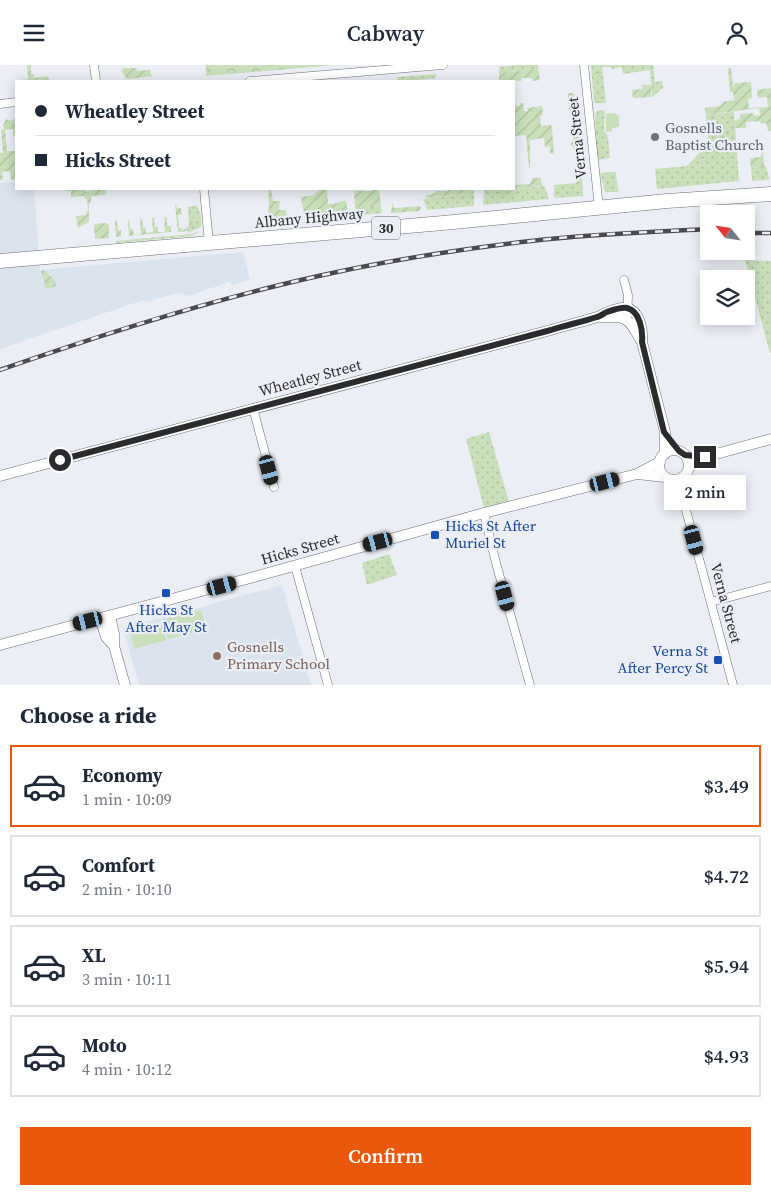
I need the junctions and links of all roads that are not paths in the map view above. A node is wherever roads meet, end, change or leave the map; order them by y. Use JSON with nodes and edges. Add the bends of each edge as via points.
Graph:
{"nodes":[{"id":1,"x":94,"y":65,"type":"edge"},
{"id":2,"x":443,"y":65,"type":"edge"},
{"id":3,"x":584,"y":65,"type":"edge"},
{"id":4,"x":96,"y":80,"type":"edge"},
{"id":5,"x":262,"y":80,"type":"edge"},
{"id":6,"x":15,"y":102,"type":"edge"},
{"id":7,"x":0,"y":104,"type":"edge"},
{"id":8,"x":204,"y":190,"type":"edge"},
{"id":9,"x":771,"y":193,"type":"edge"},
{"id":10,"x":599,"y":208,"type":"junction"},
{"id":11,"x":209,"y":243,"type":"junction"},
{"id":12,"x":0,"y":261,"type":"edge"},
{"id":13,"x":624,"y":280,"type":"dead end"},
{"id":14,"x":628,"y":308,"type":"junction"},
{"id":15,"x":599,"y":316,"type":"junction"},
{"id":16,"x":627,"y":319,"type":"junction"},
{"id":17,"x":642,"y":342,"type":"junction"},
{"id":18,"x":253,"y":408,"type":"junction"},
{"id":19,"x":664,"y":432,"type":"junction"},
{"id":20,"x":771,"y":439,"type":"edge"},
{"id":21,"x":682,"y":453,"type":"junction"},
{"id":22,"x":705,"y":457,"type":"junction"},
{"id":23,"x":663,"y":458,"type":"junction"},
{"id":24,"x":687,"y":471,"type":"junction"},
{"id":25,"x":638,"y":474,"type":"junction"},
{"id":26,"x":0,"y":476,"type":"edge"},
{"id":27,"x":669,"y":478,"type":"junction"},
{"id":28,"x":274,"y":487,"type":"dead end"},
{"id":29,"x":683,"y":499,"type":"junction"},
{"id":30,"x":484,"y":513,"type":"junction"},
{"id":31,"x":295,"y":566,"type":"junction"},
{"id":32,"x":771,"y":586,"type":"edge"},
{"id":33,"x":710,"y":602,"type":"junction"},
{"id":34,"x":105,"y":617,"type":"junction"},
{"id":35,"x":0,"y":645,"type":"edge"},
{"id":36,"x":125,"y":685,"type":"edge"},
{"id":37,"x":328,"y":685,"type":"edge"},
{"id":38,"x":530,"y":685,"type":"edge"},
{"id":39,"x":733,"y":685,"type":"edge"}],
"edges":[{"from":1,"to":4,"type":"street"},
{"from":2,"to":5,"type":"street"},
{"from":3,"to":10,"type":"street","name":"Verna Street"},
{"from":6,"to":7,"type":"street"},
{"from":8,"to":11,"type":"street"},
{"from":9,"to":10,"type":"highway","name":"Albany Highway","number":"30"},
{"from":10,"to":11,"type":"highway","name":"Albany Highway","number":"30"},
{"from":11,"to":12,"type":"highway","name":"Albany Highway","number":"30"},
{"from":13,"to":14,"type":"street"},
{"from":14,"to":15,"type":"street","name":"Wheatley Street"},
{"from":14,"to":16,"type":"street"},
{"from":14,"to":17,"type":"street","via":[[639,320]]},
{"from":15,"to":16,"type":"street"},
{"from":15,"to":18,"type":"street","name":"Wheatley Street"},
{"from":16,"to":17,"type":"street"},
{"from":17,"to":19,"type":"street"},
{"from":18,"to":26,"type":"street","name":"Wheatley Street"},
{"from":18,"to":28,"type":"street"},
{"from":19,"to":21,"type":"street"},
{"from":19,"to":23,"type":"street"},
{"from":20,"to":22,"type":"street"},
{"from":21,"to":22,"type":"street"},
{"from":21,"to":23,"type":"street","via":[[672,451]]},
{"from":21,"to":24,"type":"street","via":[[689,463]]},
{"from":22,"to":24,"type":"street"},
{"from":23,"to":25,"type":"street","name":"Hicks Street"},
{"from":23,"to":27,"type":"street","via":[[660,470]]},
{"from":24,"to":27,"type":"street","via":[[677,480]]},
{"from":24,"to":29,"type":"street","name":"Verna Street"},
{"from":25,"to":27,"type":"street","name":"Hicks Street"},
{"from":25,"to":30,"type":"street","name":"Hicks Street"},
{"from":27,"to":29,"type":"street","name":"Verna Street"},
{"from":29,"to":33,"type":"street","name":"Verna Street"},
{"from":30,"to":31,"type":"street","name":"Hicks Street"},
{"from":30,"to":38,"type":"street"},
{"from":31,"to":34,"type":"street","name":"Hicks Street"},
{"from":31,"to":37,"type":"street"},
{"from":32,"to":33,"type":"street"},
{"from":33,"to":39,"type":"street","name":"Verna Street"},
{"from":34,"to":35,"type":"street","name":"Hicks Street"},
{"from":34,"to":36,"type":"street","via":[[114,634],[114,646]]}]}
